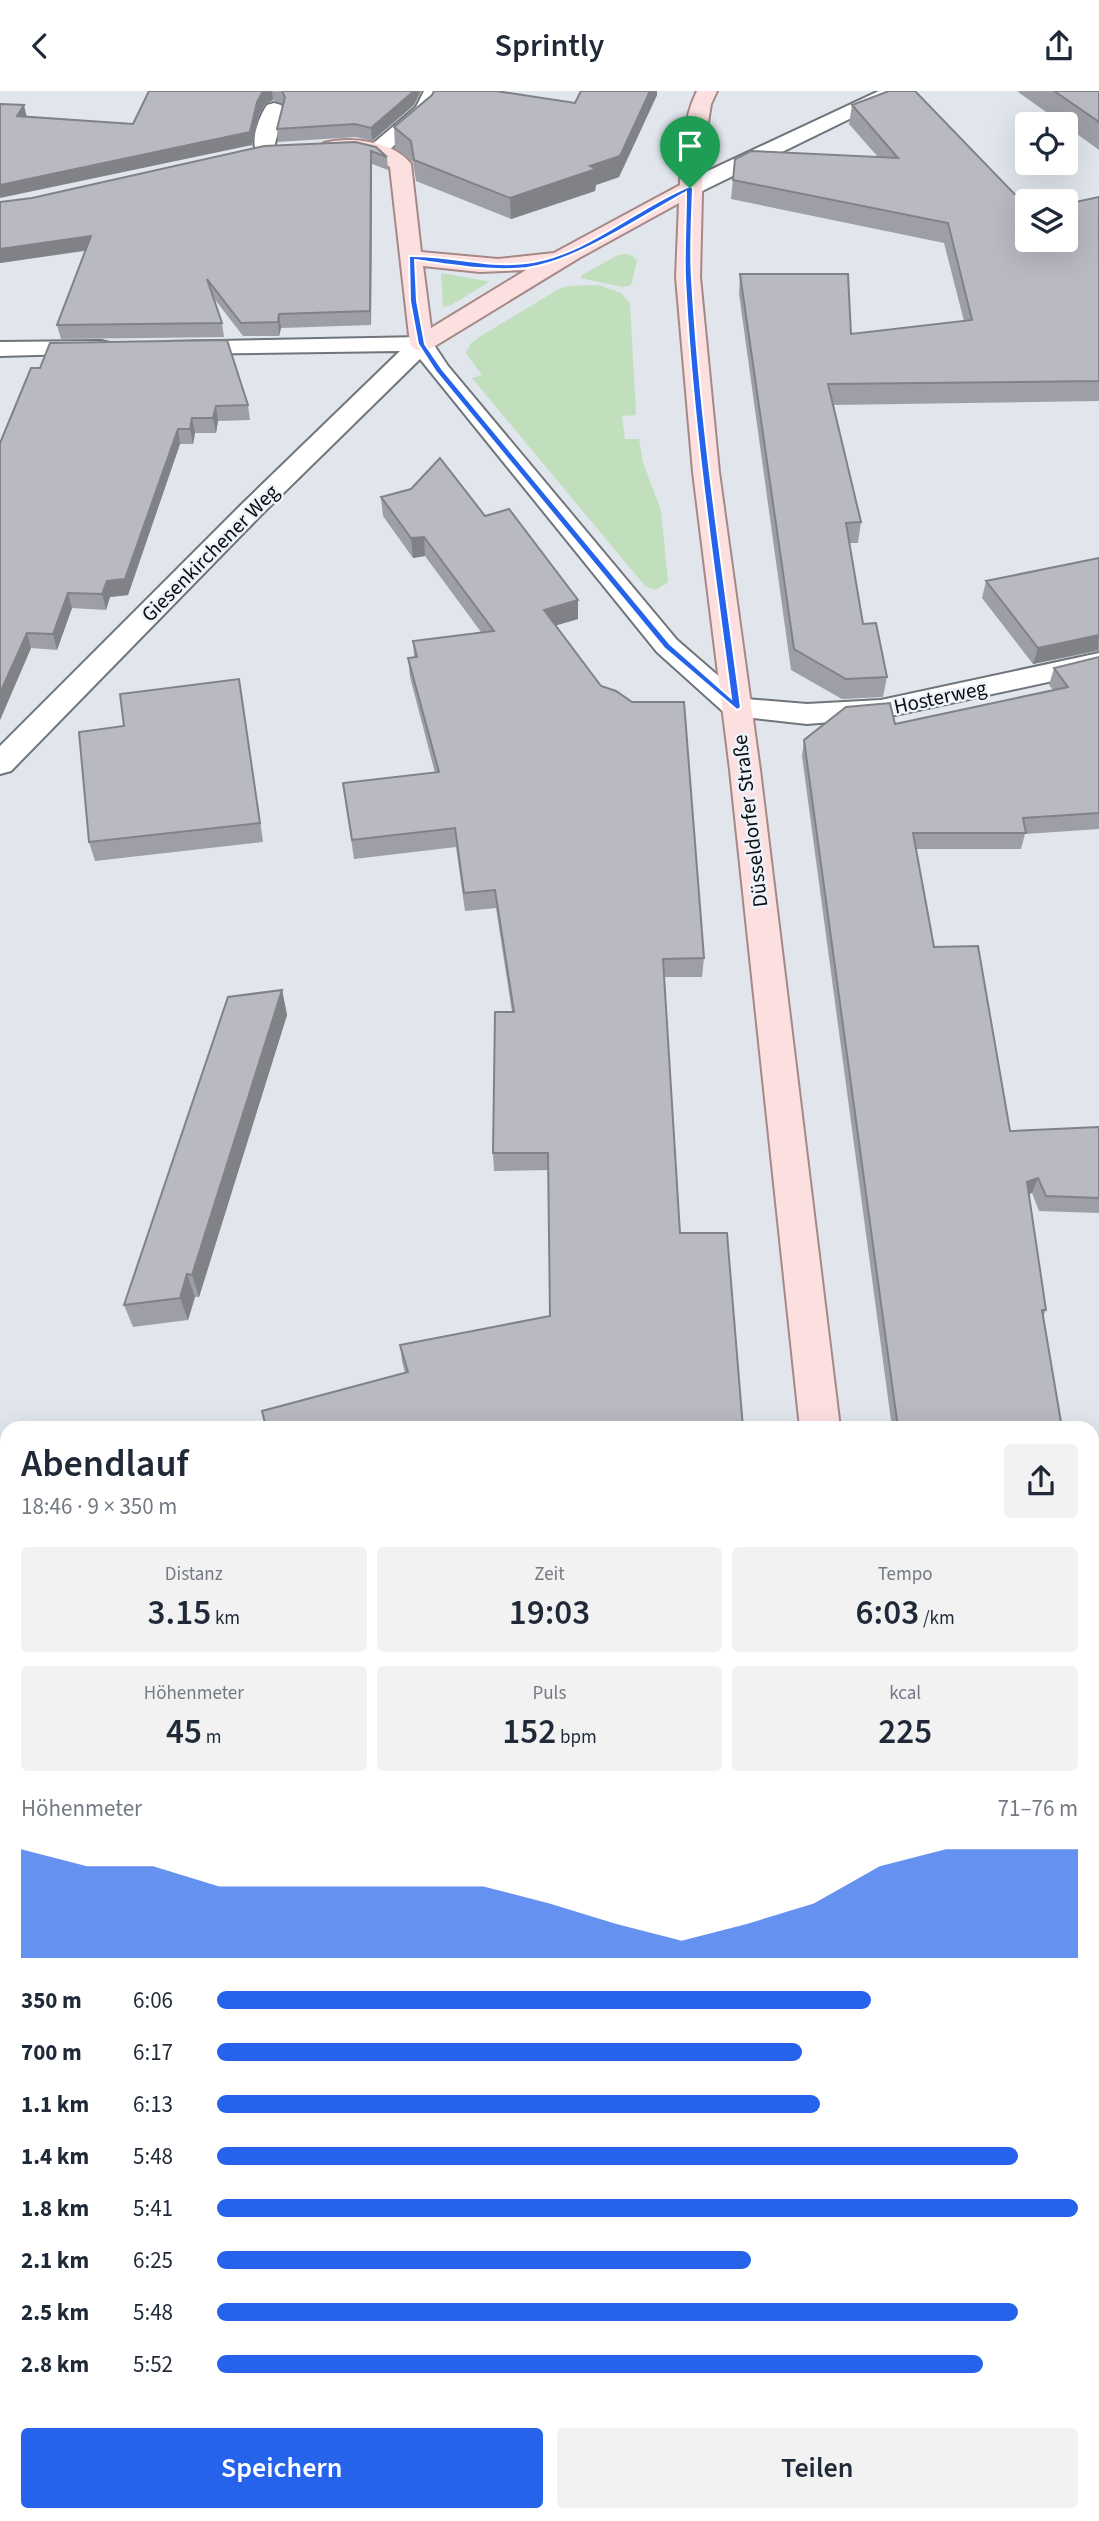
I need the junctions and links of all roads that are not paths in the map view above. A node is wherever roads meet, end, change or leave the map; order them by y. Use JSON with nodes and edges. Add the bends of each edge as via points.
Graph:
{"nodes":[{"id":1,"x":434,"y":91,"type":"edge"},
{"id":2,"x":707,"y":91,"type":"edge"},
{"id":3,"x":902,"y":91,"type":"edge"},
{"id":4,"x":274,"y":109,"type":"dead end"},
{"id":5,"x":313,"y":148,"type":"edge"},
{"id":6,"x":289,"y":149,"type":"edge"},
{"id":7,"x":265,"y":151,"type":"junction"},
{"id":8,"x":376,"y":151,"type":"junction"},
{"id":9,"x":242,"y":155,"type":"edge"},
{"id":10,"x":690,"y":188,"type":"junction"},
{"id":11,"x":571,"y":253,"type":"junction"},
{"id":12,"x":411,"y":258,"type":"junction"},
{"id":13,"x":422,"y":344,"type":"junction"},
{"id":14,"x":150,"y":347,"type":"edge"},
{"id":15,"x":122,"y":348,"type":"edge"},
{"id":16,"x":0,"y":349,"type":"edge"},
{"id":17,"x":1099,"y":662,"type":"edge"},
{"id":18,"x":737,"y":708,"type":"junction"},
{"id":19,"x":0,"y":764,"type":"edge"},
{"id":20,"x":819,"y":1421,"type":"edge"}],
"edges":[{"from":1,"to":8,"type":"street","via":[[424,110]]},
{"from":2,"to":10,"type":"main road","name":"Düsseldorfer Straße","via":[[701,104]]},
{"from":3,"to":10,"type":"street","via":[[877,98]]},
{"from":4,"to":7,"type":"street"},
{"from":5,"to":8,"type":"main road","via":[[356,146]]},
{"from":6,"to":7,"type":"main road"},
{"from":7,"to":9,"type":"main road"},
{"from":8,"to":12,"type":"main road","via":[[400,164]]},
{"from":10,"to":11,"type":"main road"},
{"from":10,"to":18,"type":"main road","name":"Düsseldorfer Straße","via":[[688,269],[707,485]]},
{"from":11,"to":12,"type":"main road","via":[[527,265],[479,266]]},
{"from":11,"to":13,"type":"main road"},
{"from":12,"to":13,"type":"main road"},
{"from":13,"to":14,"type":"street"},
{"from":13,"to":18,"type":"street","via":[[667,646]]},
{"from":13,"to":19,"type":"street","name":"Giesenkirchener Weg"},
{"from":15,"to":16,"type":"street"},
{"from":17,"to":18,"type":"street","name":"Hosterweg","via":[[881,709],[807,714]]},
{"from":18,"to":20,"type":"main road","name":"Düsseldorfer Straße"}]}
